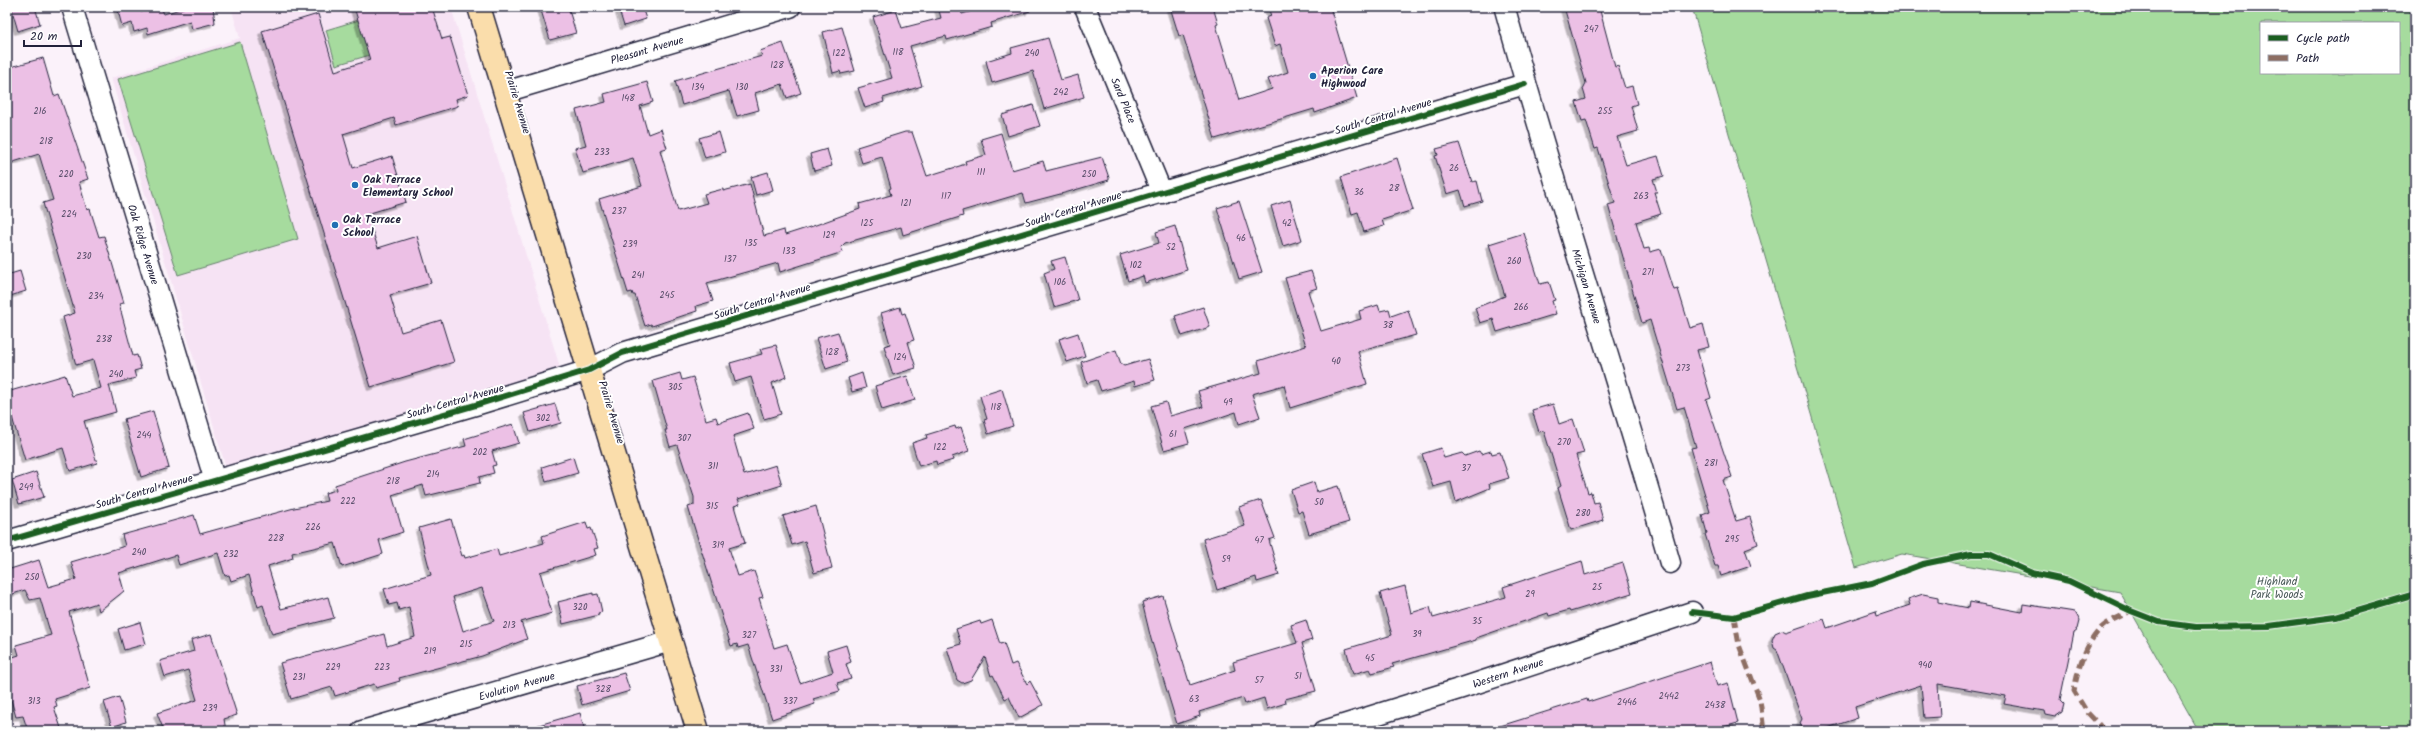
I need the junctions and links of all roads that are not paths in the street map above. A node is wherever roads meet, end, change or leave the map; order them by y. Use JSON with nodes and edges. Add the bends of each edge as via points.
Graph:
{"nodes":[{"id":1,"x":72,"y":7,"type":"edge"},
{"id":2,"x":479,"y":7,"type":"edge"},
{"id":3,"x":790,"y":7,"type":"edge"},
{"id":4,"x":1085,"y":7,"type":"edge"},
{"id":5,"x":1505,"y":9,"type":"dead end"},
{"id":6,"x":1526,"y":84,"type":"junction"},
{"id":7,"x":505,"y":92,"type":"junction"},
{"id":8,"x":1162,"y":193,"type":"junction"},
{"id":9,"x":589,"y":370,"type":"junction"},
{"id":10,"x":215,"y":481,"type":"junction"},
{"id":11,"x":7,"y":541,"type":"edge"},
{"id":12,"x":1670,"y":563,"type":"dead end"},
{"id":13,"x":1692,"y":612,"type":"dead end"},
{"id":14,"x":671,"y":641,"type":"junction"},
{"id":15,"x":362,"y":731,"type":"edge"},
{"id":16,"x":698,"y":731,"type":"edge"},
{"id":17,"x":1324,"y":731,"type":"edge"}],
"edges":[{"from":1,"to":10,"type":"street","name":"Oak Ridge Avenue"},
{"from":2,"to":7,"type":"main road","name":"Prairie Avenue"},
{"from":3,"to":7,"type":"street","name":"Pleasant Avenue"},
{"from":4,"to":8,"type":"street","name":"Sard Place"},
{"from":5,"to":6,"type":"street","name":"Michigan Avenue"},
{"from":6,"to":8,"type":"street","name":"South Central Avenue"},
{"from":6,"to":12,"type":"street","name":"Michigan Avenue"},
{"from":7,"to":9,"type":"main road","name":"Prairie Avenue"},
{"from":8,"to":9,"type":"street","name":"South Central Avenue","via":[[613,356]]},
{"from":9,"to":10,"type":"street","name":"South Central Avenue"},
{"from":9,"to":14,"type":"main road","name":"Prairie Avenue"},
{"from":10,"to":11,"type":"street","name":"South Central Avenue"},
{"from":13,"to":17,"type":"street","name":"Western Avenue"},
{"from":14,"to":15,"type":"street","name":"Evolution Avenue"},
{"from":14,"to":16,"type":"main road","name":"Prairie Avenue"}]}
